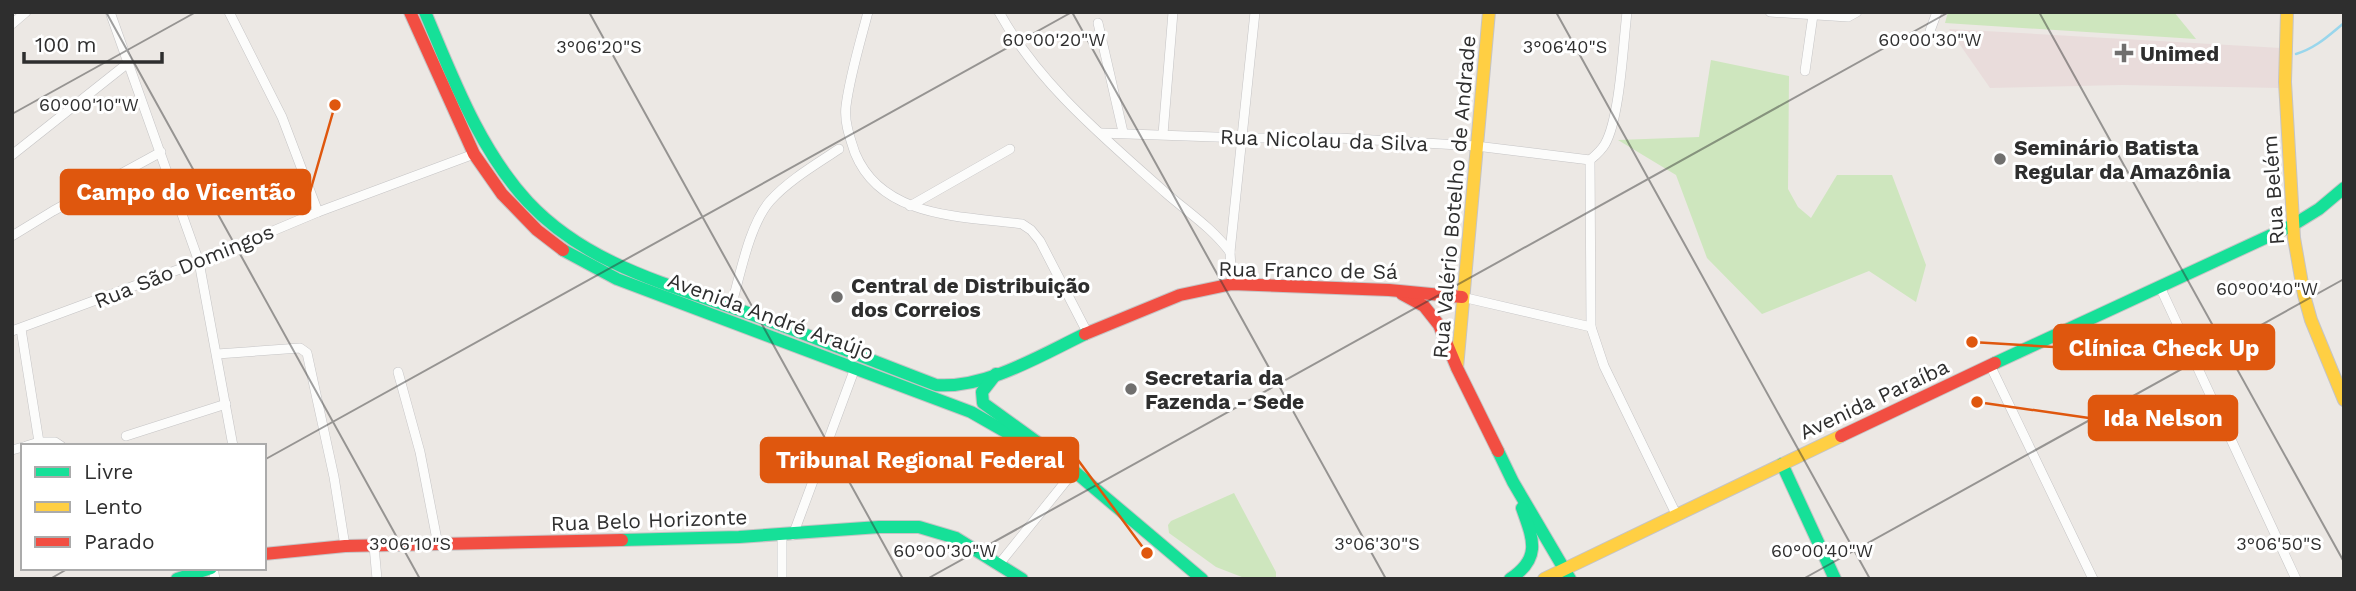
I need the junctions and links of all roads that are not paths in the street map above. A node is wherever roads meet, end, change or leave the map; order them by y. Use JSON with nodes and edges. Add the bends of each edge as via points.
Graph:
{"nodes":[{"id":1,"x":26,"y":12,"type":"edge"},
{"id":2,"x":110,"y":12,"type":"edge"},
{"id":3,"x":229,"y":12,"type":"edge"},
{"id":4,"x":410,"y":12,"type":"edge"},
{"id":5,"x":425,"y":12,"type":"edge"},
{"id":6,"x":868,"y":12,"type":"edge"},
{"id":7,"x":999,"y":12,"type":"edge"},
{"id":8,"x":1173,"y":12,"type":"edge"},
{"id":9,"x":1255,"y":12,"type":"edge"},
{"id":10,"x":1489,"y":12,"type":"edge"},
{"id":11,"x":1627,"y":12,"type":"edge"},
{"id":12,"x":1770,"y":12,"type":"edge"},
{"id":13,"x":1937,"y":12,"type":"edge"},
{"id":14,"x":2287,"y":12,"type":"edge"},
{"id":15,"x":1855,"y":14,"type":"edge"},
{"id":16,"x":1813,"y":15,"type":"junction"},
{"id":17,"x":1098,"y":23,"type":"dead end"},
{"id":18,"x":12,"y":24,"type":"edge"},
{"id":19,"x":1930,"y":31,"type":"dead end"},
{"id":20,"x":128,"y":63,"type":"junction"},
{"id":21,"x":1805,"y":71,"type":"dead end"},
{"id":22,"x":1123,"y":132,"type":"junction"},
{"id":23,"x":1100,"y":133,"type":"junction"},
{"id":24,"x":1163,"y":134,"type":"junction"},
{"id":25,"x":1244,"y":138,"type":"junction"},
{"id":26,"x":1476,"y":146,"type":"junction"},
{"id":27,"x":839,"y":149,"type":"dead end"},
{"id":28,"x":1010,"y":149,"type":"dead end"},
{"id":29,"x":161,"y":152,"type":"junction"},
{"id":30,"x":474,"y":154,"type":"junction"},
{"id":31,"x":12,"y":155,"type":"edge"},
{"id":32,"x":1590,"y":160,"type":"junction"},
{"id":33,"x":2344,"y":188,"type":"edge"},
{"id":34,"x":910,"y":206,"type":"junction"},
{"id":35,"x":318,"y":212,"type":"junction"},
{"id":36,"x":2293,"y":225,"type":"junction"},
{"id":37,"x":12,"y":236,"type":"edge"},
{"id":38,"x":1230,"y":252,"type":"junction"},
{"id":39,"x":199,"y":262,"type":"junction"},
{"id":40,"x":1232,"y":284,"type":"junction"},
{"id":41,"x":2160,"y":287,"type":"junction"},
{"id":42,"x":1389,"y":290,"type":"junction"},
{"id":43,"x":1462,"y":297,"type":"junction"},
{"id":44,"x":731,"y":307,"type":"junction"},
{"id":45,"x":1591,"y":327,"type":"junction"},
{"id":46,"x":17,"y":330,"type":"edge"},
{"id":47,"x":1088,"y":334,"type":"junction"},
{"id":48,"x":217,"y":354,"type":"junction"},
{"id":49,"x":1990,"y":365,"type":"junction"},
{"id":50,"x":855,"y":368,"type":"junction"},
{"id":51,"x":1457,"y":369,"type":"junction"},
{"id":52,"x":398,"y":372,"type":"dead end"},
{"id":53,"x":996,"y":374,"type":"junction"},
{"id":54,"x":936,"y":385,"type":"joint"},
{"id":55,"x":2344,"y":400,"type":"edge"},
{"id":56,"x":226,"y":404,"type":"junction"},
{"id":57,"x":126,"y":436,"type":"dead end"},
{"id":58,"x":39,"y":442,"type":"junction"},
{"id":59,"x":32,"y":444,"type":"edge"},
{"id":60,"x":58,"y":444,"type":"edge"},
{"id":61,"x":233,"y":444,"type":"edge"},
{"id":62,"x":1061,"y":463,"type":"junction"},
{"id":63,"x":1782,"y":464,"type":"junction"},
{"id":64,"x":1074,"y":471,"type":"junction"},
{"id":65,"x":1513,"y":482,"type":"junction"},
{"id":66,"x":1677,"y":516,"type":"junction"},
{"id":67,"x":788,"y":535,"type":"junction"},
{"id":68,"x":438,"y":545,"type":"junction"},
{"id":69,"x":345,"y":546,"type":"junction"},
{"id":70,"x":374,"y":546,"type":"junction"},
{"id":71,"x":266,"y":554,"type":"edge"},
{"id":72,"x":999,"y":563,"type":"junction"},
{"id":73,"x":206,"y":570,"type":"edge"},
{"id":74,"x":1567,"y":574,"type":"edge"},
{"id":75,"x":177,"y":579,"type":"edge"},
{"id":76,"x":377,"y":579,"type":"edge"},
{"id":77,"x":782,"y":579,"type":"edge"},
{"id":78,"x":1022,"y":579,"type":"edge"},
{"id":79,"x":1202,"y":579,"type":"edge"},
{"id":80,"x":1510,"y":579,"type":"edge"},
{"id":81,"x":1544,"y":579,"type":"edge"},
{"id":82,"x":1835,"y":579,"type":"edge"},
{"id":83,"x":2093,"y":579,"type":"edge"},
{"id":84,"x":2296,"y":579,"type":"edge"}],
"edges":[{"from":1,"to":18,"type":"street"},
{"from":2,"to":20,"type":"street"},
{"from":3,"to":35,"type":"street","via":[[282,117]]},
{"from":4,"to":30,"type":"main road","name":"Avenida André Araújo"},
{"from":5,"to":44,"type":"main road","name":"Avenida André Araújo","via":[[489,149],[547,222],[597,257]]},
{"from":6,"to":34,"type":"street","via":[[846,108],[848,134],[870,176],[887,194]]},
{"from":7,"to":23,"type":"street","via":[[1049,83]]},
{"from":8,"to":24,"type":"street"},
{"from":9,"to":25,"type":"street"},
{"from":10,"to":26,"type":"main road","name":"Rua Valério Botelho de Andrade"},
{"from":11,"to":32,"type":"street","via":[[1609,134]]},
{"from":12,"to":16,"type":"street"},
{"from":13,"to":19,"type":"street"},
{"from":14,"to":36,"type":"main road","name":"Rua Belém","via":[[2285,82]]},
{"from":15,"to":16,"type":"street"},
{"from":16,"to":21,"type":"street"},
{"from":17,"to":22,"type":"street"},
{"from":20,"to":29,"type":"street"},
{"from":20,"to":31,"type":"street"},
{"from":22,"to":23,"type":"street","name":"Rua Nicolau da Silva"},
{"from":22,"to":24,"type":"street","name":"Rua Nicolau da Silva"},
{"from":23,"to":38,"type":"street","via":[[1216,233]]},
{"from":24,"to":25,"type":"street","name":"Rua Nicolau da Silva"},
{"from":25,"to":26,"type":"street","name":"Rua Nicolau da Silva"},
{"from":25,"to":38,"type":"street"},
{"from":26,"to":32,"type":"street","name":"Rua Nicolau da Silva"},
{"from":26,"to":43,"type":"main road","name":"Rua Valério Botelho de Andrade"},
{"from":27,"to":44,"type":"street","via":[[791,181],[768,203],[755,228]]},
{"from":28,"to":34,"type":"street"},
{"from":29,"to":37,"type":"street"},
{"from":29,"to":39,"type":"street"},
{"from":30,"to":35,"type":"street","name":"Rua São Domingos"},
{"from":30,"to":50,"type":"main road","name":"Avenida André Araújo","via":[[537,230],[586,264],[628,284]]},
{"from":32,"to":45,"type":"street"},
{"from":33,"to":36,"type":"main road","name":"Avenida Paraíba"},
{"from":34,"to":47,"type":"street","via":[[1031,230]]},
{"from":35,"to":39,"type":"street","name":"Rua São Domingos"},
{"from":36,"to":41,"type":"main road","name":"Avenida Paraíba"},
{"from":36,"to":55,"type":"main road","name":"Rua Belém","via":[[2308,307]]},
{"from":38,"to":40,"type":"street"},
{"from":39,"to":46,"type":"street","name":"Rua São Domingos"},
{"from":39,"to":48,"type":"street"},
{"from":40,"to":42,"type":"main road","name":"Rua Franco de Sá"},
{"from":40,"to":47,"type":"main road","name":"Rua Franco de Sá","via":[[1180,295]]},
{"from":41,"to":49,"type":"main road","name":"Avenida Paraíba"},
{"from":41,"to":84,"type":"street"},
{"from":42,"to":43,"type":"main road","name":"Rua Franco de Sá"},
{"from":42,"to":51,"type":"main road","via":[[1414,299],[1432,314]]},
{"from":43,"to":45,"type":"street","name":"Rua Franco de Sá"},
{"from":43,"to":51,"type":"main road","name":"Rua Valério Botelho de Andrade"},
{"from":44,"to":54,"type":"main road","name":"Avenida André Araújo"},
{"from":45,"to":66,"type":"street","via":[[1604,366]]},
{"from":46,"to":58,"type":"street"},
{"from":47,"to":53,"type":"main road","name":"Rua Franco de Sá"},
{"from":48,"to":56,"type":"street"},
{"from":48,"to":69,"type":"street","via":[[300,348],[307,353]]},
{"from":49,"to":63,"type":"main road","name":"Avenida Paraíba"},
{"from":49,"to":83,"type":"street"},
{"from":50,"to":62,"type":"main road","name":"Avenida André Araújo","via":[[971,412]]},
{"from":50,"to":67,"type":"street"},
{"from":51,"to":65,"type":"main road","name":"Rua Valério Botelho de Andrade"},
{"from":52,"to":68,"type":"street"},
{"from":53,"to":54,"type":"main road","name":"Rua Franco de Sá","via":[[960,386]]},
{"from":53,"to":62,"type":"main road","via":[[982,392],[983,403]]},
{"from":56,"to":57,"type":"street"},
{"from":56,"to":61,"type":"street"},
{"from":58,"to":59,"type":"street"},
{"from":58,"to":60,"type":"street"},
{"from":62,"to":64,"type":"main road","name":"Avenida André Araújo"},
{"from":63,"to":66,"type":"main road","name":"Avenida Paraíba"},
{"from":63,"to":82,"type":"main road"},
{"from":64,"to":72,"type":"street"},
{"from":64,"to":79,"type":"main road","name":"Avenida André Araújo"},
{"from":65,"to":74,"type":"main road","name":"Rua Valério Botelho de Andrade"},
{"from":65,"to":80,"type":"main road","via":[[1534,552],[1527,569]]},
{"from":66,"to":74,"type":"main road","name":"Avenida Paraíba"},
{"from":67,"to":68,"type":"main road","name":"Rua Belo Horizonte"},
{"from":67,"to":72,"type":"main road","name":"Rua Belo Horizonte","via":[[919,527],[956,538]]},
{"from":67,"to":77,"type":"street"},
{"from":68,"to":70,"type":"main road","name":"Rua Belo Horizonte"},
{"from":69,"to":70,"type":"main road","name":"Rua Belo Horizonte"},
{"from":69,"to":71,"type":"main road","name":"Rua Belo Horizonte"},
{"from":70,"to":76,"type":"street"},
{"from":72,"to":78,"type":"main road","name":"Rua Belo Horizonte"},
{"from":73,"to":75,"type":"main road"},
{"from":74,"to":81,"type":"main road","name":"Avenida Paraíba"}]}
